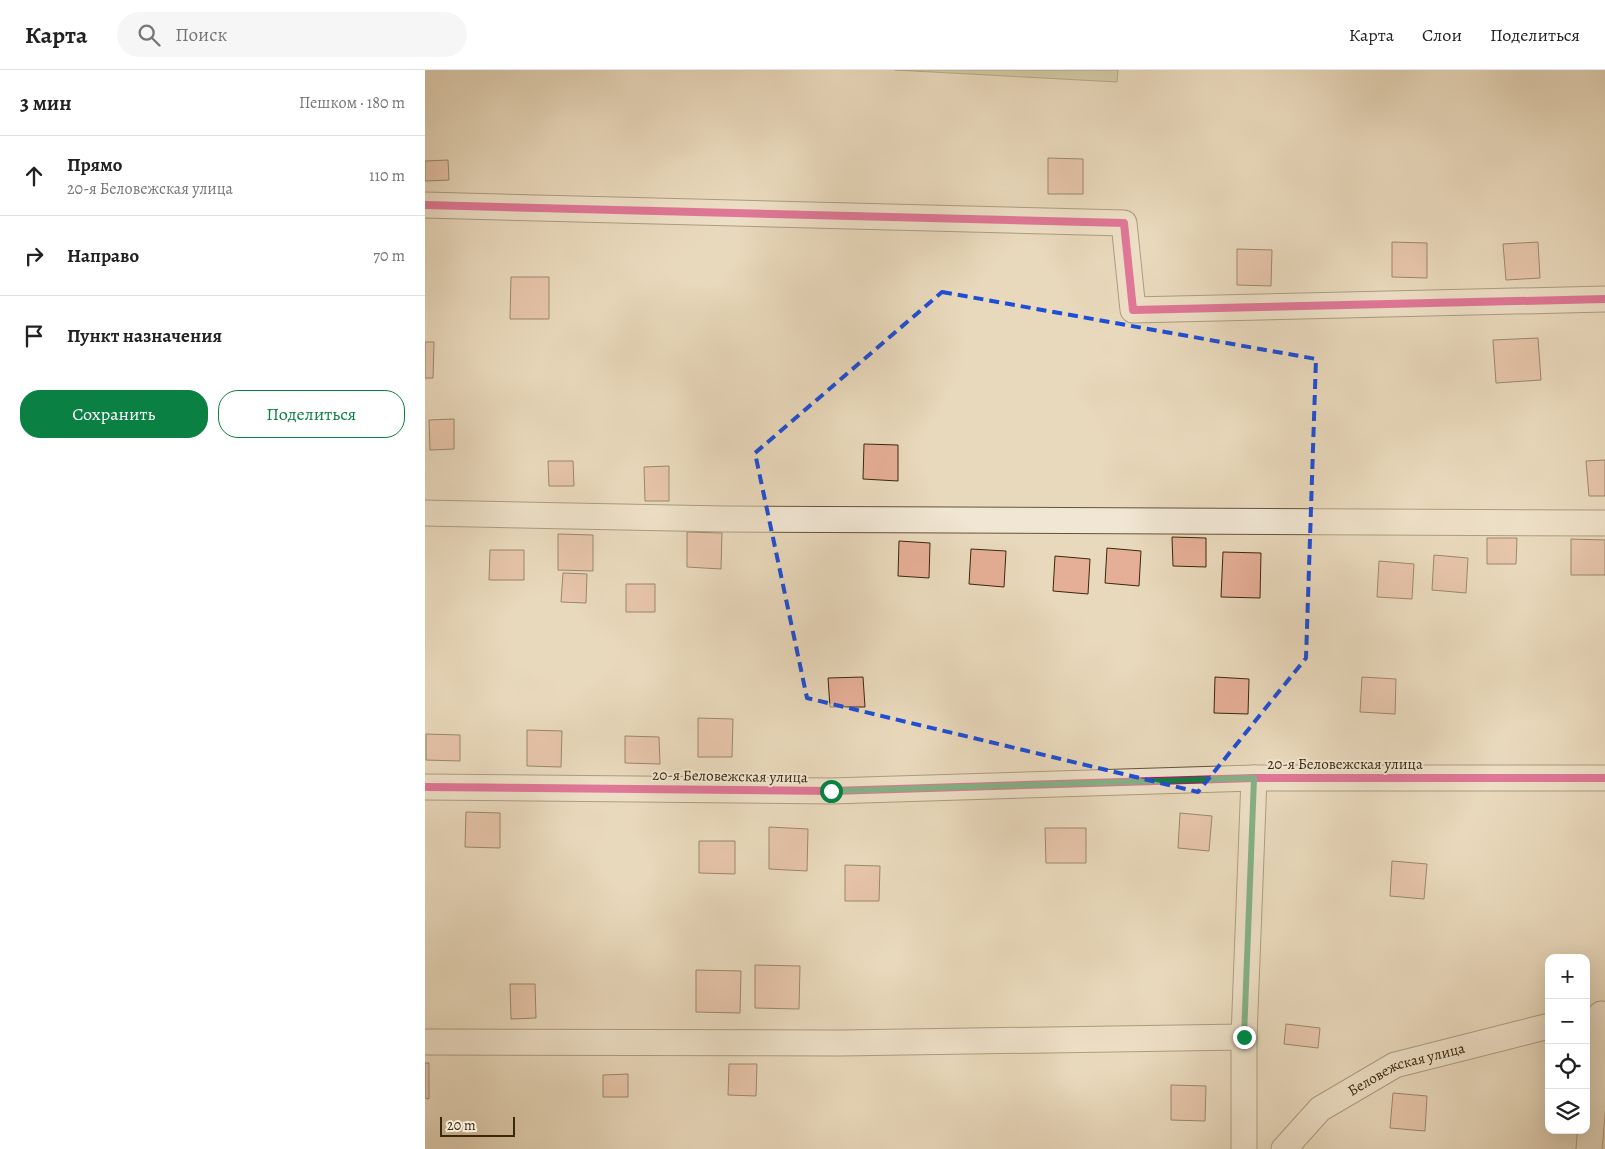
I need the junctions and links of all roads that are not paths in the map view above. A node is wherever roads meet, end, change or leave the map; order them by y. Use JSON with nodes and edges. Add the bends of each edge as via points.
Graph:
{"nodes":[{"id":1,"x":425,"y":205,"type":"edge"},
{"id":2,"x":1605,"y":299,"type":"edge"},
{"id":3,"x":425,"y":513,"type":"edge"},
{"id":4,"x":1605,"y":523,"type":"edge"},
{"id":5,"x":1254,"y":778,"type":"junction"},
{"id":6,"x":1605,"y":778,"type":"edge"},
{"id":7,"x":425,"y":787,"type":"edge"},
{"id":8,"x":1597,"y":1015,"type":"edge"},
{"id":9,"x":1545,"y":1027,"type":"edge"},
{"id":10,"x":1244,"y":1037,"type":"junction"},
{"id":11,"x":425,"y":1042,"type":"edge"},
{"id":12,"x":1244,"y":1149,"type":"edge"},
{"id":13,"x":1284,"y":1149,"type":"edge"},
{"id":14,"x":1589,"y":1149,"type":"edge"}],
"edges":[{"from":1,"to":2,"type":"street","via":[[1124,223],[1133,310]]},
{"from":3,"to":4,"type":"street","via":[[734,519]]},
{"from":5,"to":6,"type":"street","name":"20-я Беловежская улица"},
{"from":5,"to":7,"type":"street","name":"20-я Беловежская улица","via":[[831,791]]},
{"from":5,"to":10,"type":"street"},
{"from":8,"to":14,"type":"street"},
{"from":9,"to":13,"type":"street","name":"Беловежская улица","via":[[1395,1065],[1320,1109]]},
{"from":10,"to":11,"type":"street","via":[[841,1043]]},
{"from":10,"to":12,"type":"street"}]}
